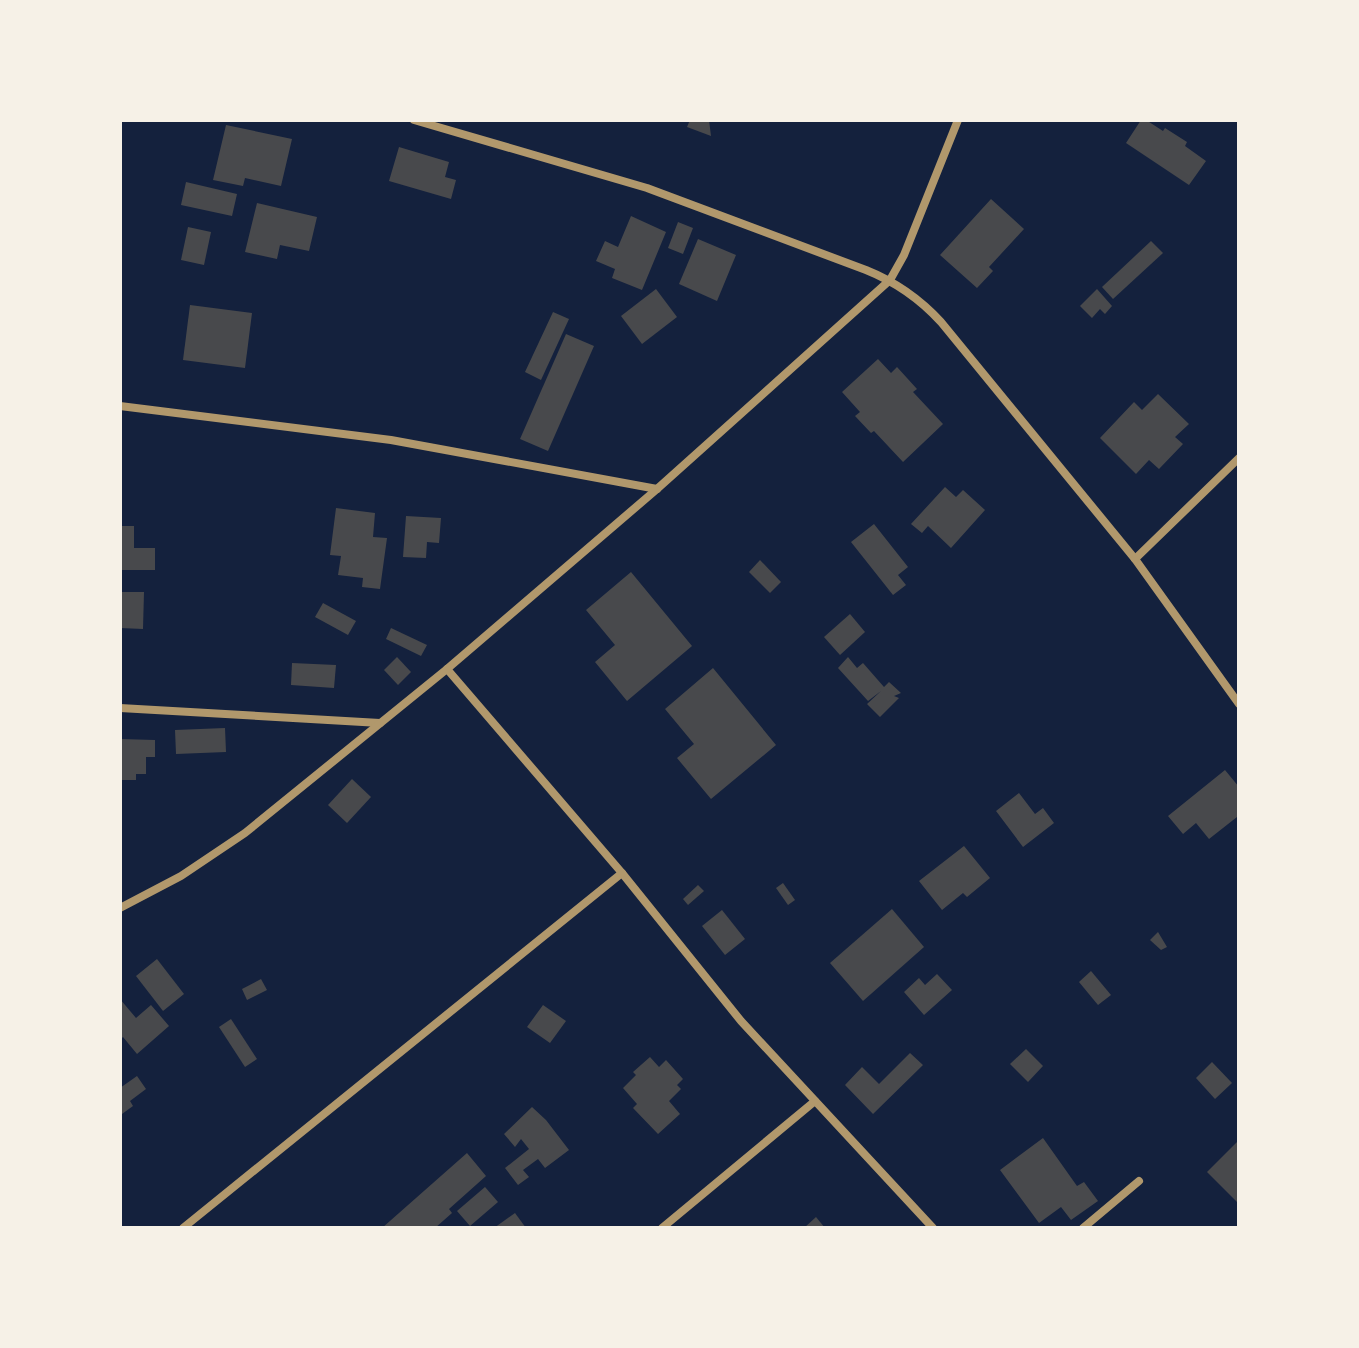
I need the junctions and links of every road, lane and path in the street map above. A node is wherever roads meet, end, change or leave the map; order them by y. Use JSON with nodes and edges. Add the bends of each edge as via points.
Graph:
{"nodes":[{"id":1,"x":414,"y":120,"type":"edge"},
{"id":2,"x":958,"y":120,"type":"edge"},
{"id":3,"x":890,"y":280,"type":"junction"},
{"id":4,"x":120,"y":406,"type":"edge"},
{"id":5,"x":1239,"y":458,"type":"edge"},
{"id":6,"x":657,"y":489,"type":"junction"},
{"id":7,"x":1135,"y":559,"type":"junction"},
{"id":8,"x":447,"y":669,"type":"junction"},
{"id":9,"x":1239,"y":704,"type":"edge"},
{"id":10,"x":120,"y":708,"type":"edge"},
{"id":11,"x":380,"y":723,"type":"junction"},
{"id":12,"x":622,"y":873,"type":"junction"},
{"id":13,"x":120,"y":908,"type":"edge"},
{"id":14,"x":815,"y":1101,"type":"junction"},
{"id":15,"x":1139,"y":1181,"type":"dead end"},
{"id":16,"x":183,"y":1228,"type":"edge"},
{"id":17,"x":662,"y":1228,"type":"edge"},
{"id":18,"x":933,"y":1228,"type":"edge"},
{"id":19,"x":1083,"y":1228,"type":"edge"}],
"edges":[{"from":1,"to":3,"type":"street","via":[[647,188]]},
{"from":2,"to":3,"type":"street"},
{"from":3,"to":6,"type":"street"},
{"from":3,"to":7,"type":"street","via":[[941,322]]},
{"from":4,"to":6,"type":"street","via":[[391,440]]},
{"from":5,"to":7,"type":"street"},
{"from":6,"to":8,"type":"street"},
{"from":7,"to":9,"type":"street"},
{"from":8,"to":11,"type":"street"},
{"from":8,"to":12,"type":"street"},
{"from":10,"to":11,"type":"street"},
{"from":11,"to":13,"type":"street","via":[[227,846]]},
{"from":12,"to":14,"type":"street","via":[[741,1021]]},
{"from":12,"to":16,"type":"street"},
{"from":14,"to":17,"type":"street"},
{"from":14,"to":18,"type":"street"},
{"from":15,"to":19,"type":"street"}]}
